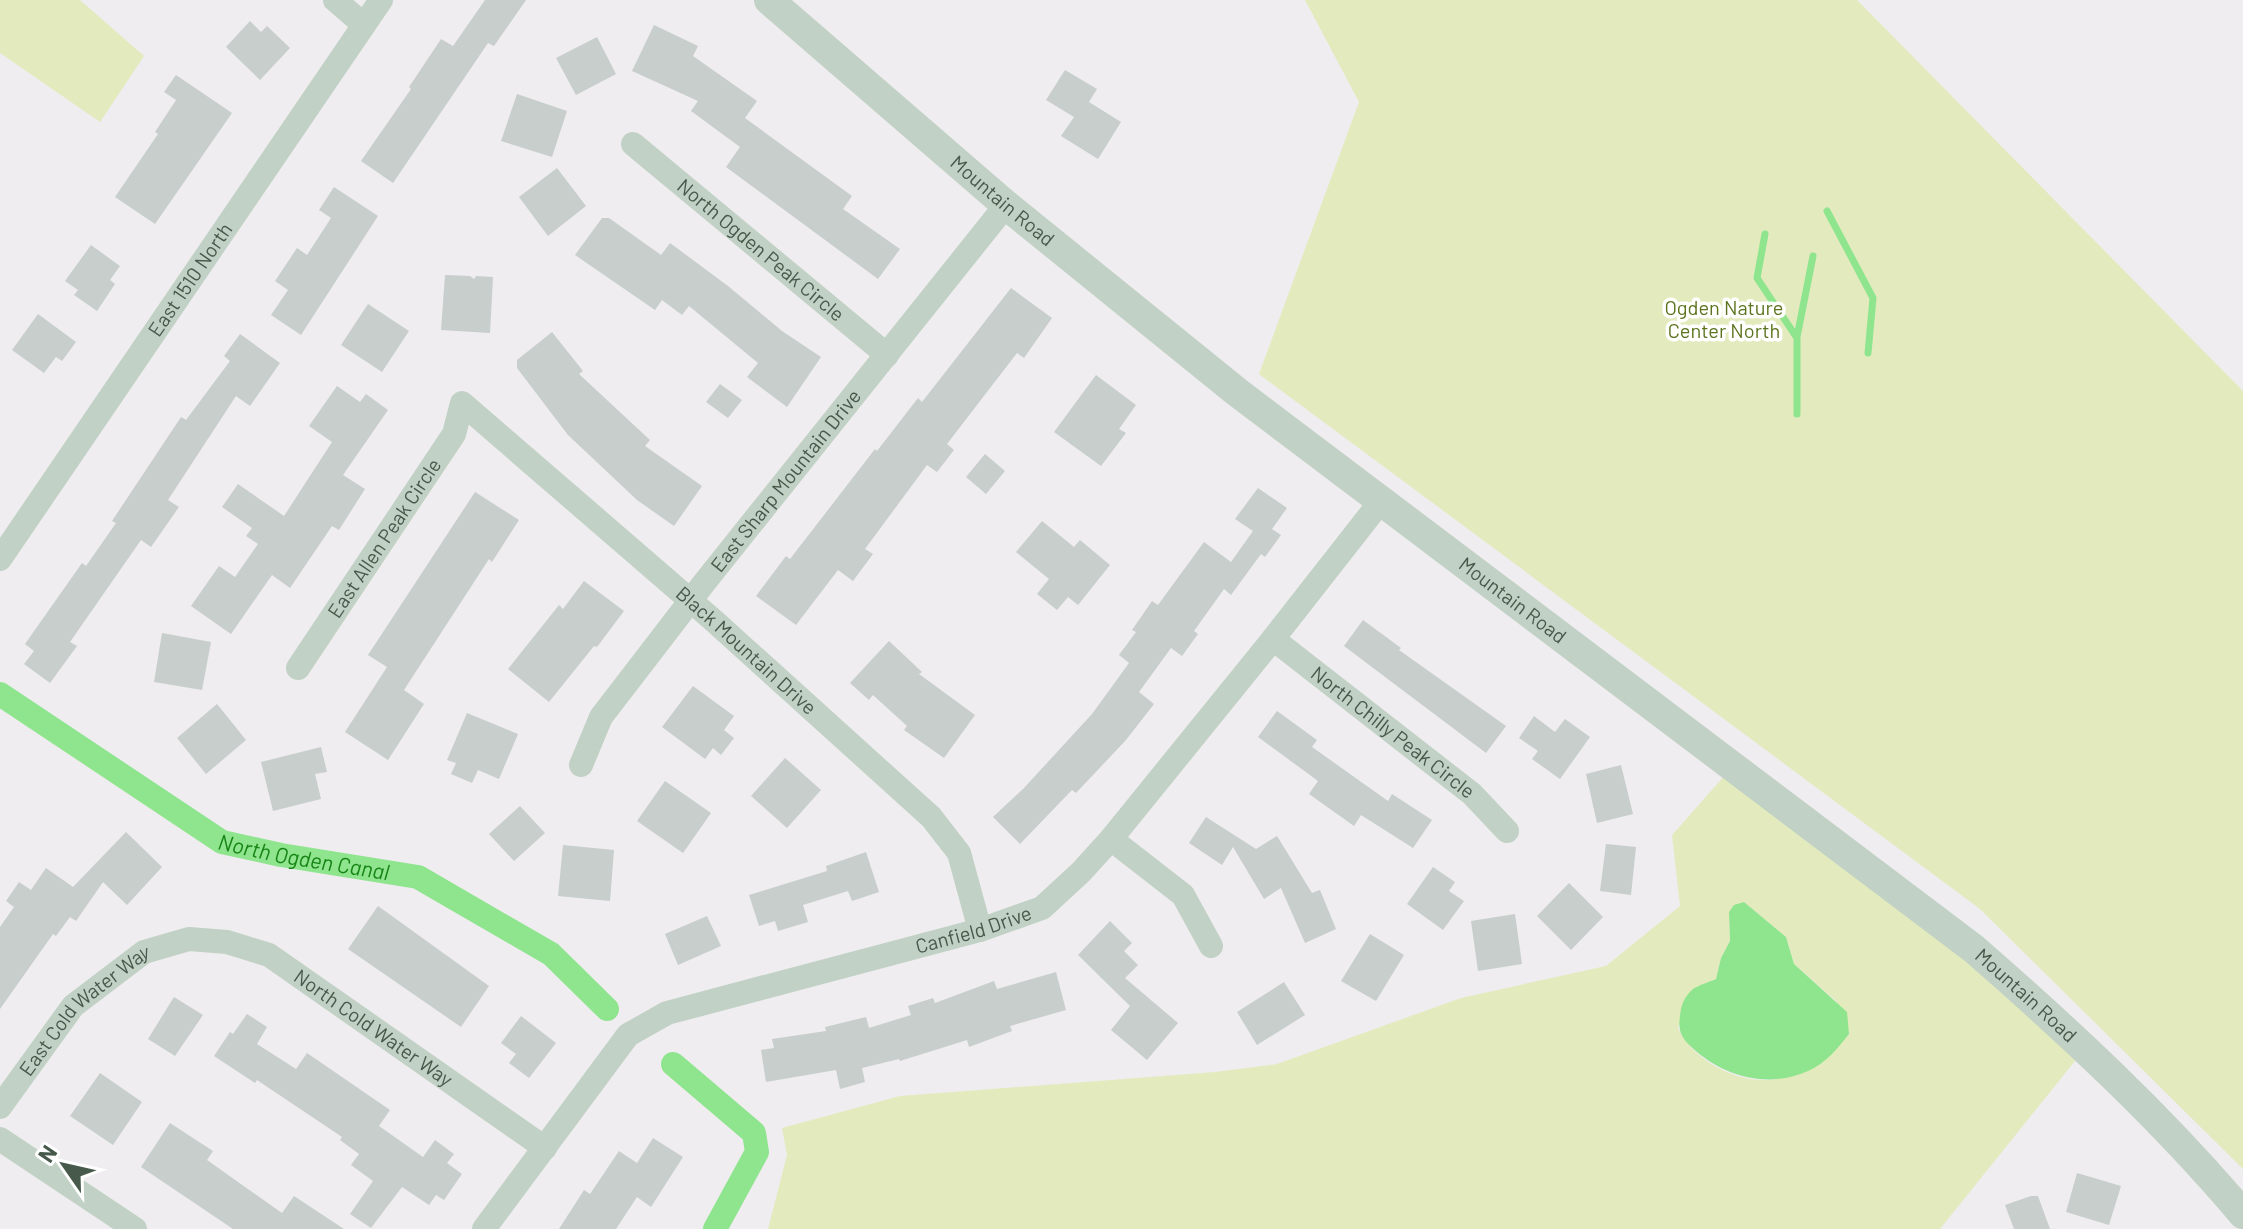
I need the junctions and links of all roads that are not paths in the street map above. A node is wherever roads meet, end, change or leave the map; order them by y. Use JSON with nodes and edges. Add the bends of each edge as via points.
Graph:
{"nodes":[{"id":1,"x":335,"y":0,"type":"edge"},
{"id":2,"x":381,"y":0,"type":"edge"},
{"id":3,"x":769,"y":0,"type":"edge"},
{"id":4,"x":364,"y":25,"type":"junction"},
{"id":5,"x":633,"y":144,"type":"dead end"},
{"id":6,"x":1006,"y":205,"type":"junction"},
{"id":7,"x":887,"y":355,"type":"junction"},
{"id":8,"x":462,"y":403,"type":"joint"},
{"id":9,"x":1381,"y":501,"type":"junction"},
{"id":10,"x":4,"y":545,"type":"edge"},
{"id":11,"x":690,"y":602,"type":"junction"},
{"id":12,"x":1273,"y":639,"type":"junction"},
{"id":13,"x":298,"y":668,"type":"dead end"},
{"id":14,"x":581,"y":765,"type":"dead end"},
{"id":15,"x":1507,"y":831,"type":"dead end"},
{"id":16,"x":1111,"y":839,"type":"junction"},
{"id":17,"x":980,"y":930,"type":"junction"},
{"id":18,"x":189,"y":939,"type":"joint"},
{"id":19,"x":1211,"y":946,"type":"dead end"},
{"id":20,"x":0,"y":1107,"type":"edge"},
{"id":21,"x":0,"y":1139,"type":"edge"},
{"id":22,"x":545,"y":1148,"type":"junction"},
{"id":23,"x":2243,"y":1214,"type":"edge"},
{"id":24,"x":135,"y":1229,"type":"edge"},
{"id":25,"x":484,"y":1229,"type":"edge"}],
"edges":[{"from":1,"to":4,"type":"street"},
{"from":2,"to":4,"type":"street","name":"East 1510 North"},
{"from":3,"to":6,"type":"street","name":"Mountain Road"},
{"from":4,"to":10,"type":"street","name":"East 1510 North"},
{"from":5,"to":7,"type":"street","name":"North Ogden Peak Circle"},
{"from":6,"to":7,"type":"street","name":"East Sharp Mountain Drive"},
{"from":6,"to":9,"type":"street","name":"Mountain Road"},
{"from":7,"to":11,"type":"street","name":"East Sharp Mountain Drive"},
{"from":8,"to":11,"type":"street","name":"Black Mountain Drive"},
{"from":8,"to":13,"type":"street","name":"East Allen Peak Circle","via":[[454,434]]},
{"from":9,"to":12,"type":"street","name":"Canfield Drive"},
{"from":9,"to":23,"type":"street","name":"Mountain Road","via":[[1974,949],[2148,1109]]},
{"from":11,"to":14,"type":"street","name":"East Sharp Mountain Drive","via":[[601,717]]},
{"from":11,"to":17,"type":"street","name":"Black Mountain Drive","via":[[931,817],[959,853]]},
{"from":12,"to":15,"type":"street","name":"North Chilly Peak Circle","via":[[1472,794]]},
{"from":12,"to":16,"type":"street","name":"Canfield Drive"},
{"from":16,"to":17,"type":"street","name":"Canfield Drive","via":[[1042,908]]},
{"from":16,"to":19,"type":"street","via":[[1183,895]]},
{"from":17,"to":22,"type":"street","name":"Canfield Drive","via":[[667,1013],[628,1035]]},
{"from":18,"to":20,"type":"street","name":"East Cold Water Way","via":[[144,952],[73,1006]]},
{"from":18,"to":22,"type":"street","name":"North Cold Water Way","via":[[227,942],[269,955]]},
{"from":21,"to":24,"type":"street"},
{"from":22,"to":25,"type":"street","name":"Canfield Drive"}]}
